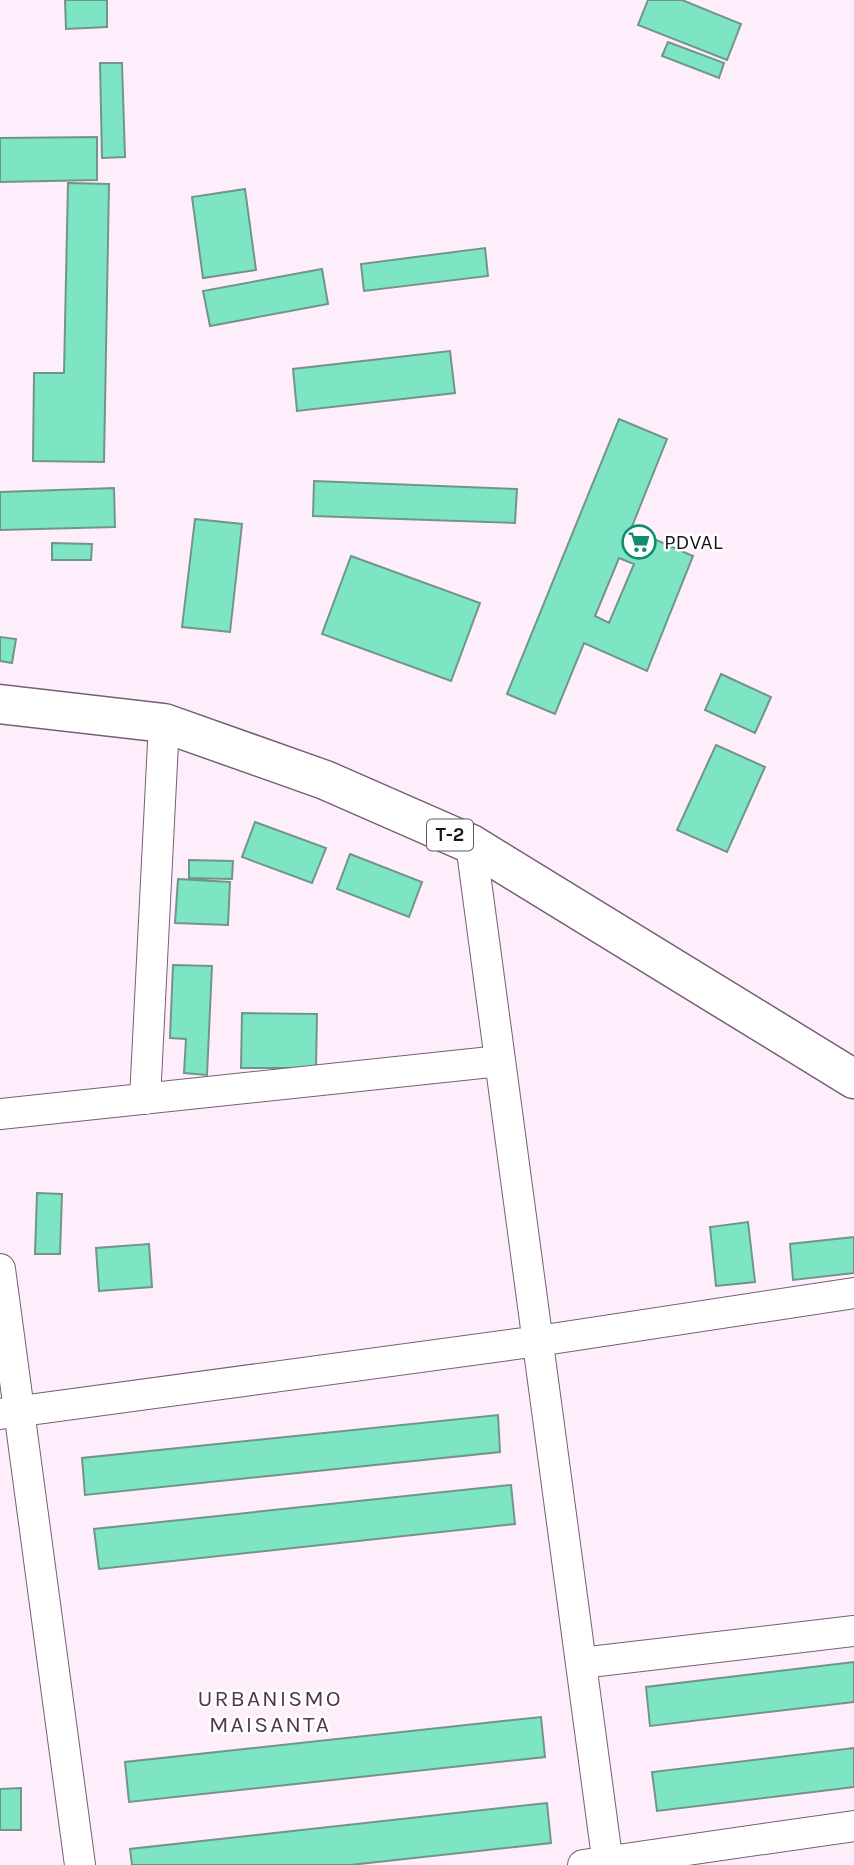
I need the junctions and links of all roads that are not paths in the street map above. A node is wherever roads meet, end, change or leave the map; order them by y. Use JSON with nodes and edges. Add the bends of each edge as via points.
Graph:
{"nodes":[{"id":1,"x":0,"y":704,"type":"edge"},
{"id":2,"x":164,"y":723,"type":"junction"},
{"id":3,"x":471,"y":844,"type":"junction"},
{"id":4,"x":500,"y":1061,"type":"junction"},
{"id":5,"x":854,"y":1079,"type":"edge"},
{"id":6,"x":145,"y":1099,"type":"junction"},
{"id":7,"x":0,"y":1114,"type":"edge"},
{"id":8,"x":0,"y":1269,"type":"edge"},
{"id":9,"x":854,"y":1293,"type":"edge"},
{"id":10,"x":538,"y":1341,"type":"junction"},
{"id":11,"x":9,"y":1413,"type":"edge"},
{"id":12,"x":854,"y":1631,"type":"edge"},
{"id":13,"x":581,"y":1663,"type":"junction"},
{"id":14,"x":854,"y":1826,"type":"edge"},
{"id":15,"x":599,"y":1864,"type":"edge"},
{"id":16,"x":80,"y":1865,"type":"edge"}],
"edges":[{"from":1,"to":2,"type":"highway","number":"T-2"},
{"from":2,"to":3,"type":"highway","number":"T-2","via":[[325,780]]},
{"from":2,"to":6,"type":"street"},
{"from":3,"to":4,"type":"street"},
{"from":3,"to":5,"type":"highway","number":"T-2"},
{"from":4,"to":6,"type":"street"},
{"from":4,"to":10,"type":"street"},
{"from":6,"to":7,"type":"street"},
{"from":8,"to":11,"type":"street"},
{"from":9,"to":10,"type":"street"},
{"from":10,"to":11,"type":"street"},
{"from":10,"to":13,"type":"street"},
{"from":11,"to":16,"type":"street"},
{"from":12,"to":13,"type":"street"},
{"from":13,"to":15,"type":"street"},
{"from":14,"to":15,"type":"street"}]}
